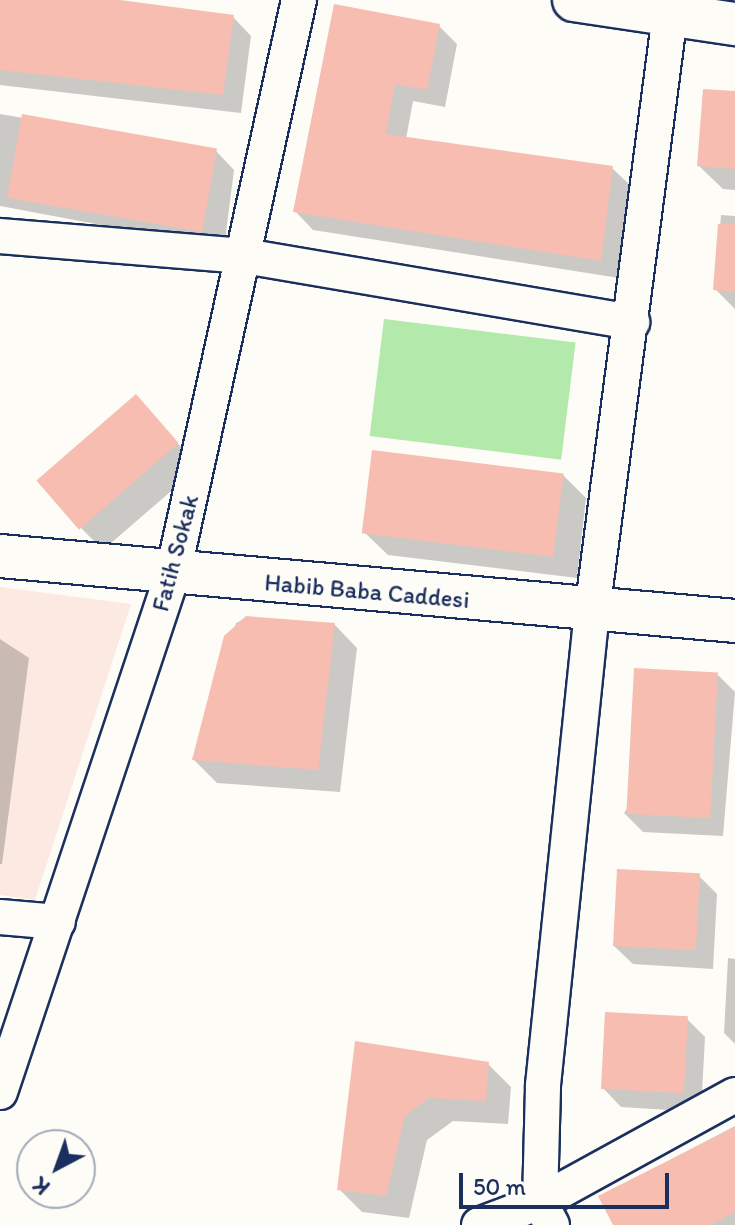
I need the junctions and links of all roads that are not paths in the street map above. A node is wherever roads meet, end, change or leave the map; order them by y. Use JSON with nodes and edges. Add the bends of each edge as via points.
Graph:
{"nodes":[{"id":1,"x":299,"y":0,"type":"edge"},
{"id":2,"x":574,"y":0,"type":"edge"},
{"id":3,"x":670,"y":15,"type":"junction"},
{"id":4,"x":735,"y":24,"type":"edge"},
{"id":5,"x":0,"y":236,"type":"edge"},
{"id":6,"x":245,"y":256,"type":"junction"},
{"id":7,"x":632,"y":322,"type":"junction"},
{"id":8,"x":0,"y":556,"type":"edge"},
{"id":9,"x":173,"y":573,"type":"junction"},
{"id":10,"x":592,"y":612,"type":"junction"},
{"id":11,"x":735,"y":621,"type":"edge"},
{"id":12,"x":0,"y":917,"type":"edge"},
{"id":13,"x":58,"y":922,"type":"junction"},
{"id":14,"x":0,"y":1092,"type":"edge"},
{"id":15,"x":735,"y":1095,"type":"edge"},
{"id":16,"x":546,"y":1214,"type":"edge"},
{"id":17,"x":479,"y":1225,"type":"edge"}],
"edges":[{"from":1,"to":6,"type":"street","name":"Fatih Sokak"},
{"from":2,"to":3,"type":"street"},
{"from":3,"to":4,"type":"street"},
{"from":3,"to":7,"type":"street"},
{"from":5,"to":6,"type":"street"},
{"from":6,"to":7,"type":"street"},
{"from":6,"to":9,"type":"street","name":"Fatih Sokak"},
{"from":7,"to":10,"type":"street"},
{"from":8,"to":9,"type":"street","name":"Habib Baba Caddesi"},
{"from":9,"to":10,"type":"street","name":"Habib Baba Caddesi"},
{"from":9,"to":13,"type":"street","name":"Fatih Sokak"},
{"from":10,"to":11,"type":"street","name":"Habib Baba Caddesi"},
{"from":10,"to":16,"type":"street","via":[[543,1085]]},
{"from":12,"to":13,"type":"street"},
{"from":13,"to":14,"type":"street","name":"Fatih Sokak"},
{"from":15,"to":16,"type":"street"},
{"from":16,"to":17,"type":"street"}]}
